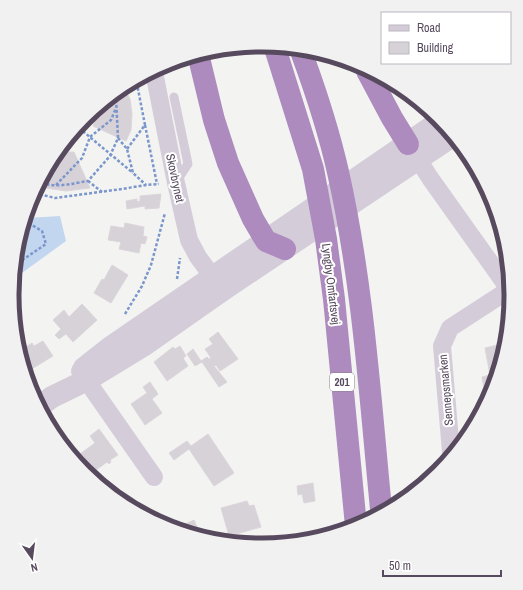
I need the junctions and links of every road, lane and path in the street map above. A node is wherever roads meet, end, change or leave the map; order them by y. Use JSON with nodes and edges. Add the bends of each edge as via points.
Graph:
{"nodes":[{"id":1,"x":277,"y":53,"type":"edge"},
{"id":2,"x":303,"y":56,"type":"edge"},
{"id":3,"x":200,"y":61,"type":"edge"},
{"id":4,"x":155,"y":77,"type":"edge"},
{"id":5,"x":371,"y":79,"type":"edge"},
{"id":6,"x":137,"y":87,"type":"edge"},
{"id":7,"x":174,"y":97,"type":"dead end"},
{"id":8,"x":116,"y":101,"type":"edge"},
{"id":9,"x":117,"y":108,"type":"junction"},
{"id":10,"x":145,"y":125,"type":"junction"},
{"id":11,"x":435,"y":126,"type":"edge"},
{"id":12,"x":83,"y":131,"type":"edge"},
{"id":13,"x":90,"y":137,"type":"junction"},
{"id":14,"x":118,"y":138,"type":"junction"},
{"id":15,"x":447,"y":138,"type":"edge"},
{"id":16,"x":127,"y":149,"type":"junction"},
{"id":17,"x":413,"y":152,"type":"junction"},
{"id":18,"x":110,"y":156,"type":"junction"},
{"id":19,"x":133,"y":173,"type":"junction"},
{"id":20,"x":88,"y":182,"type":"junction"},
{"id":21,"x":46,"y":184,"type":"edge"},
{"id":22,"x":157,"y":184,"type":"junction"},
{"id":23,"x":56,"y":185,"type":"junction"},
{"id":24,"x":146,"y":185,"type":"junction"},
{"id":25,"x":177,"y":190,"type":"junction"},
{"id":26,"x":102,"y":192,"type":"junction"},
{"id":27,"x":41,"y":194,"type":"edge"},
{"id":28,"x":30,"y":224,"type":"edge"},
{"id":29,"x":189,"y":240,"type":"junction"},
{"id":30,"x":282,"y":241,"type":"junction"},
{"id":31,"x":21,"y":261,"type":"edge"},
{"id":32,"x":500,"y":265,"type":"edge"},
{"id":33,"x":218,"y":283,"type":"junction"},
{"id":34,"x":504,"y":292,"type":"edge"},
{"id":35,"x":185,"y":296,"type":"junction"},
{"id":36,"x":123,"y":317,"type":"dead end"},
{"id":37,"x":84,"y":376,"type":"junction"},
{"id":38,"x":47,"y":401,"type":"edge"},
{"id":39,"x":451,"y":447,"type":"edge"},
{"id":40,"x":154,"y":477,"type":"dead end"},
{"id":41,"x":381,"y":506,"type":"edge"},
{"id":42,"x":355,"y":518,"type":"edge"}],
"edges":[{"from":1,"to":42,"type":"highway","name":"Lyngby Omfartsvej","number":"201","via":[[317,187],[334,299]]},
{"from":2,"to":41,"type":"highway","name":"Lyngby Omfartsvej","number":"201","via":[[338,172],[348,224],[359,296]]},
{"from":3,"to":30,"type":"highway","via":[[214,120],[228,163],[253,219]]},
{"from":4,"to":25,"type":"street","name":"Skovbrynet"},
{"from":5,"to":17,"type":"highway"},
{"from":6,"to":10,"type":"path"},
{"from":7,"to":25,"type":"lane","via":[[188,164]]},
{"from":8,"to":9,"type":"path"},
{"from":9,"to":13,"type":"path","via":[[112,120]]},
{"from":9,"to":14,"type":"path"},
{"from":10,"to":16,"type":"path"},
{"from":10,"to":22,"type":"path"},
{"from":11,"to":17,"type":"street"},
{"from":12,"to":13,"type":"path"},
{"from":13,"to":18,"type":"path"},
{"from":13,"to":23,"type":"path","via":[[82,158]]},
{"from":14,"to":16,"type":"path"},
{"from":14,"to":18,"type":"path"},
{"from":15,"to":17,"type":"street"},
{"from":16,"to":19,"type":"path"},
{"from":17,"to":30,"type":"street"},
{"from":17,"to":32,"type":"street","name":"Sennepsmarken"},
{"from":18,"to":19,"type":"path"},
{"from":18,"to":20,"type":"path"},
{"from":19,"to":24,"type":"path"},
{"from":20,"to":23,"type":"path"},
{"from":20,"to":26,"type":"path"},
{"from":21,"to":23,"type":"path"},
{"from":22,"to":24,"type":"path"},
{"from":22,"to":25,"type":"path"},
{"from":24,"to":26,"type":"path"},
{"from":25,"to":29,"type":"street","name":"Skovbrynet"},
{"from":25,"to":36,"type":"path","via":[[167,206],[151,265],[142,286]]},
{"from":26,"to":27,"type":"path","via":[[55,198]]},
{"from":28,"to":31,"type":"path","via":[[42,231],[46,244]]},
{"from":29,"to":33,"type":"street","name":"Skovbrynet","via":[[198,257]]},
{"from":29,"to":35,"type":"path","via":[[181,253],[177,277]]},
{"from":30,"to":33,"type":"street"},
{"from":33,"to":35,"type":"street"},
{"from":33,"to":37,"type":"street","via":[[146,344]]},
{"from":34,"to":39,"type":"street","name":"Sennepsmarken","via":[[450,328],[442,346]]},
{"from":35,"to":37,"type":"street","via":[[112,346]]},
{"from":37,"to":38,"type":"street"},
{"from":37,"to":40,"type":"street"}]}
